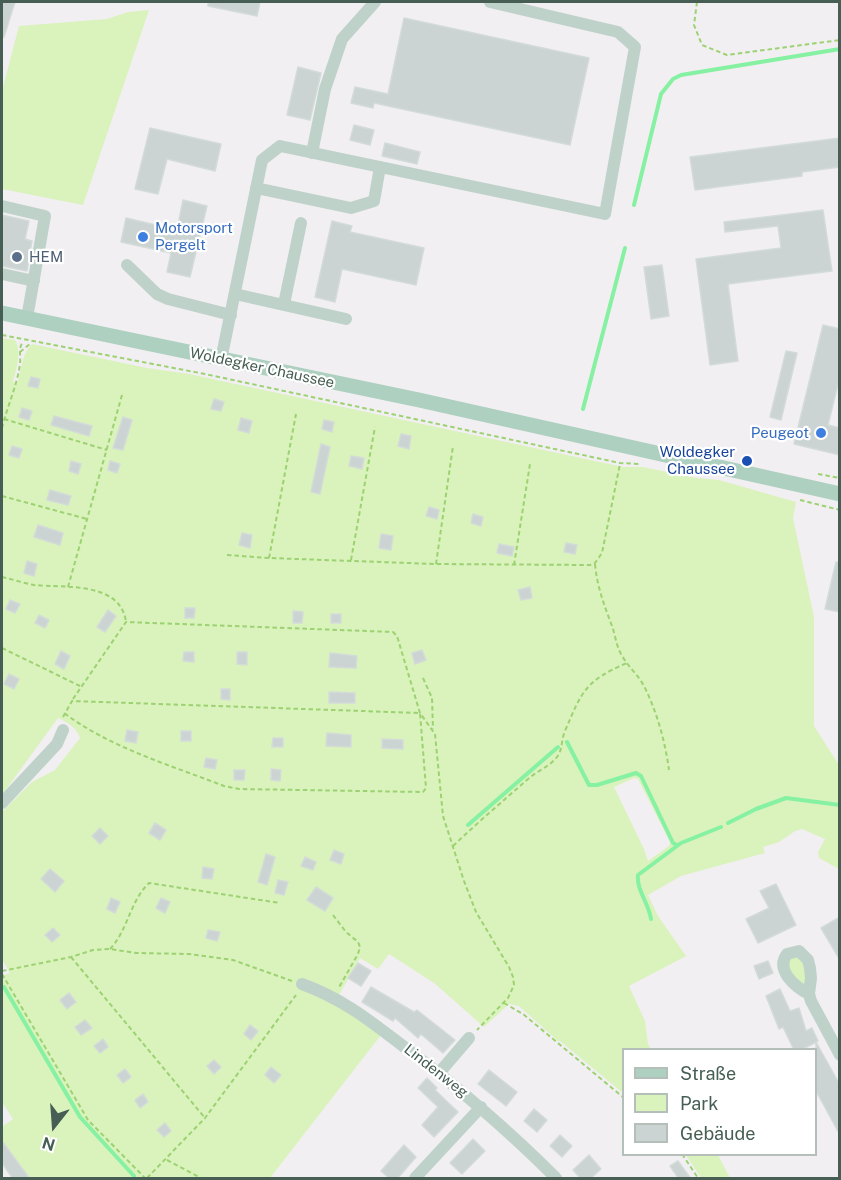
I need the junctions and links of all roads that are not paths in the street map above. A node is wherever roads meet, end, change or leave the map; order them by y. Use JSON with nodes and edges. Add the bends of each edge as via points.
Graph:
{"nodes":[{"id":1,"x":375,"y":2,"type":"edge"},
{"id":2,"x":490,"y":2,"type":"edge"},
{"id":3,"x":312,"y":153,"type":"junction"},
{"id":4,"x":380,"y":167,"type":"junction"},
{"id":5,"x":256,"y":188,"type":"junction"},
{"id":6,"x":2,"y":206,"type":"edge"},
{"id":7,"x":301,"y":223,"type":"dead end"},
{"id":8,"x":127,"y":265,"type":"dead end"},
{"id":9,"x":2,"y":274,"type":"edge"},
{"id":10,"x":34,"y":281,"type":"junction"},
{"id":11,"x":235,"y":294,"type":"junction"},
{"id":12,"x":284,"y":304,"type":"junction"},
{"id":13,"x":2,"y":313,"type":"edge"},
{"id":14,"x":231,"y":315,"type":"junction"},
{"id":15,"x":27,"y":318,"type":"junction"},
{"id":16,"x":346,"y":319,"type":"dead end"},
{"id":17,"x":221,"y":360,"type":"junction"},
{"id":18,"x":840,"y":494,"type":"edge"},
{"id":19,"x":63,"y":730,"type":"dead end"},
{"id":20,"x":2,"y":803,"type":"edge"},
{"id":21,"x":302,"y":984,"type":"road end"},
{"id":22,"x":808,"y":994,"type":"dead end"},
{"id":23,"x":469,"y":1038,"type":"road end"},
{"id":24,"x":840,"y":1055,"type":"edge"},
{"id":25,"x":439,"y":1073,"type":"junction"},
{"id":26,"x":481,"y":1107,"type":"junction"},
{"id":27,"x":415,"y":1179,"type":"edge"},
{"id":28,"x":555,"y":1179,"type":"edge"}],
"edges":[{"from":1,"to":3,"type":"street","via":[[342,39],[325,89]]},
{"from":2,"to":4,"type":"street","via":[[618,32],[635,47],[605,214]]},
{"from":3,"to":4,"type":"street"},
{"from":3,"to":5,"type":"street","via":[[280,146],[262,160]]},
{"from":4,"to":5,"type":"street","via":[[374,201],[351,208]]},
{"from":5,"to":11,"type":"street"},
{"from":6,"to":10,"type":"street","via":[[45,216]]},
{"from":7,"to":12,"type":"street"},
{"from":8,"to":14,"type":"street","via":[[157,294]]},
{"from":9,"to":10,"type":"street"},
{"from":10,"to":15,"type":"street"},
{"from":11,"to":12,"type":"street"},
{"from":11,"to":14,"type":"street"},
{"from":12,"to":16,"type":"street"},
{"from":13,"to":15,"type":"main road","name":"Woldegker Chaussee"},
{"from":14,"to":17,"type":"street"},
{"from":15,"to":17,"type":"main road","name":"Woldegker Chaussee"},
{"from":17,"to":18,"type":"main road","name":"Woldegker Chaussee"},
{"from":19,"to":20,"type":"street","via":[[57,744]]},
{"from":21,"to":25,"type":"street","name":"Lindenweg","via":[[353,1008]]},
{"from":22,"to":24,"type":"street"},
{"from":23,"to":25,"type":"street"},
{"from":25,"to":26,"type":"street","name":"Lindenweg"},
{"from":26,"to":27,"type":"street"},
{"from":26,"to":28,"type":"street","name":"Lindenweg"}]}
